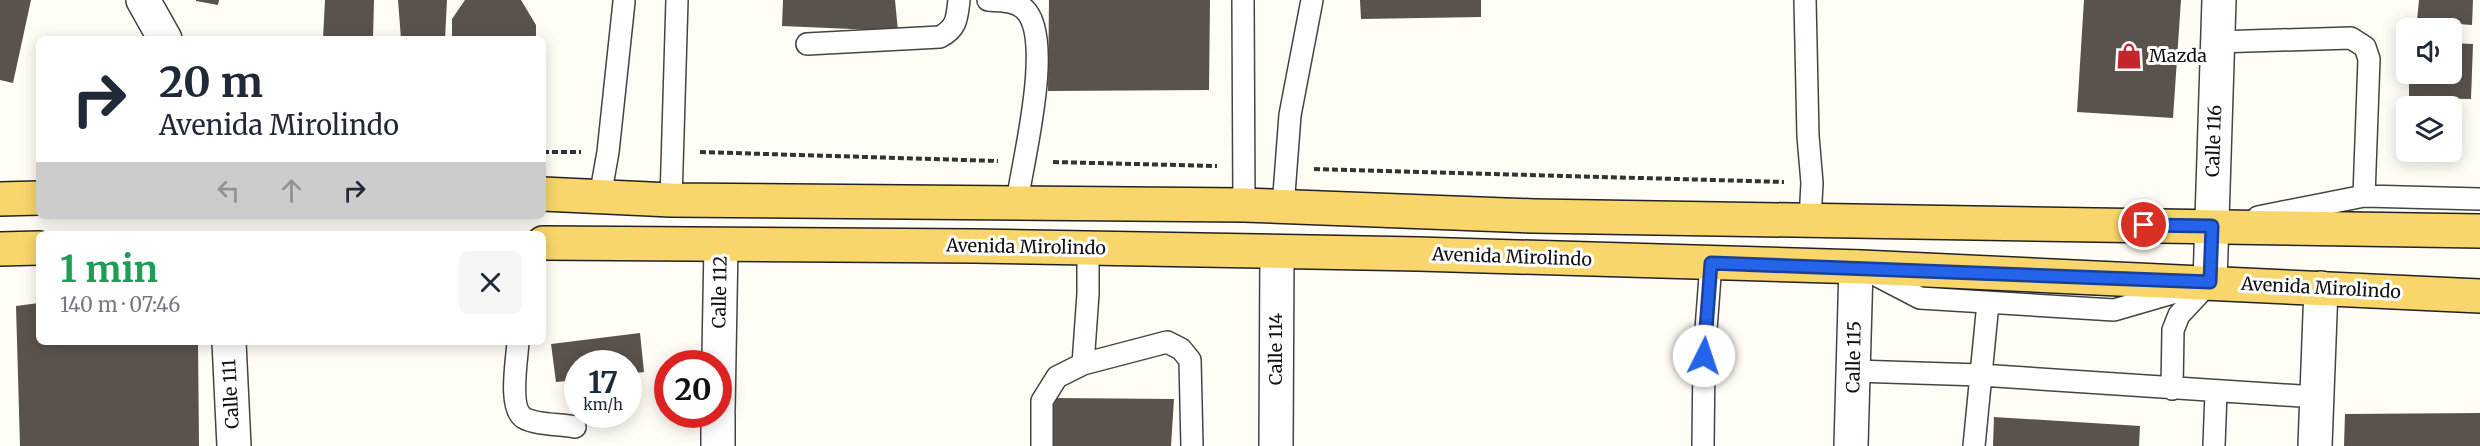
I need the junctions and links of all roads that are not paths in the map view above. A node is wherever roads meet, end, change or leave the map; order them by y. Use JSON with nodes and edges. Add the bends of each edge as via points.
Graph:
{"nodes":[{"id":1,"x":143,"y":0,"type":"edge"},
{"id":2,"x":677,"y":0,"type":"edge"},
{"id":3,"x":959,"y":0,"type":"edge"},
{"id":4,"x":988,"y":0,"type":"edge"},
{"id":5,"x":1243,"y":0,"type":"edge"},
{"id":6,"x":1312,"y":0,"type":"edge"},
{"id":7,"x":1805,"y":0,"type":"edge"},
{"id":8,"x":2219,"y":0,"type":"edge"},
{"id":9,"x":624,"y":2,"type":"dead end"},
{"id":10,"x":163,"y":36,"type":"edge"},
{"id":11,"x":2216,"y":42,"type":"junction"},
{"id":12,"x":807,"y":44,"type":"dead end"},
{"id":13,"x":546,"y":194,"type":"edge"},
{"id":14,"x":2364,"y":196,"type":"junction"},
{"id":15,"x":600,"y":197,"type":"junction"},
{"id":16,"x":36,"y":198,"type":"edge"},
{"id":17,"x":0,"y":199,"type":"edge"},
{"id":18,"x":2480,"y":199,"type":"edge"},
{"id":19,"x":671,"y":200,"type":"junction"},
{"id":20,"x":1017,"y":202,"type":"junction"},
{"id":21,"x":1244,"y":205,"type":"junction"},
{"id":22,"x":1283,"y":207,"type":"junction"},
{"id":23,"x":1810,"y":220,"type":"junction"},
{"id":24,"x":2212,"y":226,"type":"junction"},
{"id":25,"x":2480,"y":231,"type":"edge"},
{"id":26,"x":546,"y":243,"type":"edge"},
{"id":27,"x":721,"y":245,"type":"junction"},
{"id":28,"x":36,"y":248,"type":"edge"},
{"id":29,"x":1088,"y":248,"type":"junction"},
{"id":30,"x":0,"y":249,"type":"edge"},
{"id":31,"x":1277,"y":252,"type":"junction"},
{"id":32,"x":1711,"y":263,"type":"junction"},
{"id":33,"x":1859,"y":267,"type":"junction"},
{"id":34,"x":2210,"y":282,"type":"junction"},
{"id":35,"x":2321,"y":288,"type":"junction"},
{"id":36,"x":2480,"y":296,"type":"edge"},
{"id":37,"x":1988,"y":303,"type":"junction"},
{"id":38,"x":228,"y":345,"type":"edge"},
{"id":39,"x":518,"y":345,"type":"edge"},
{"id":40,"x":719,"y":350,"type":"edge"},
{"id":41,"x":1083,"y":364,"type":"junction"},
{"id":42,"x":1855,"y":371,"type":"junction"},
{"id":43,"x":1980,"y":375,"type":"junction"},
{"id":44,"x":2172,"y":389,"type":"junction"},
{"id":45,"x":2216,"y":392,"type":"junction"},
{"id":46,"x":2316,"y":397,"type":"junction"},
{"id":47,"x":564,"y":425,"type":"edge"},
{"id":48,"x":718,"y":428,"type":"edge"},
{"id":49,"x":234,"y":446,"type":"edge"},
{"id":50,"x":718,"y":446,"type":"edge"},
{"id":51,"x":1042,"y":446,"type":"edge"},
{"id":52,"x":1192,"y":446,"type":"edge"},
{"id":53,"x":1276,"y":446,"type":"edge"},
{"id":54,"x":1703,"y":446,"type":"edge"},
{"id":55,"x":1851,"y":446,"type":"edge"},
{"id":56,"x":1974,"y":446,"type":"edge"},
{"id":57,"x":2214,"y":446,"type":"edge"},
{"id":58,"x":2315,"y":446,"type":"edge"}],
"edges":[{"from":1,"to":10,"type":"street"},
{"from":2,"to":19,"type":"lane"},
{"from":3,"to":12,"type":"lane","via":[[957,23],[940,37]]},
{"from":4,"to":20,"type":"lane","via":[[1015,2],[1026,9],[1032,21],[1037,90]]},
{"from":5,"to":21,"type":"lane"},
{"from":6,"to":22,"type":"lane","via":[[1290,115]]},
{"from":7,"to":23,"type":"lane"},
{"from":8,"to":11,"type":"street","name":"Calle 116"},
{"from":9,"to":15,"type":"lane"},
{"from":11,"to":14,"type":"lane","via":[[2351,38],[2365,47],[2369,59]]},
{"from":11,"to":24,"type":"street","name":"Calle 116"},
{"from":13,"to":15,"type":"main road"},
{"from":14,"to":18,"type":"lane"},
{"from":14,"to":24,"type":"lane"},
{"from":15,"to":19,"type":"main road"},
{"from":16,"to":17,"type":"main road"},
{"from":19,"to":20,"type":"main road"},
{"from":20,"to":21,"type":"main road"},
{"from":21,"to":22,"type":"main road"},
{"from":22,"to":23,"type":"main road"},
{"from":23,"to":24,"type":"main road"},
{"from":24,"to":25,"type":"main road"},
{"from":24,"to":34,"type":"street","name":"Calle 116"},
{"from":26,"to":27,"type":"main road","name":"Avenida Mirolindo"},
{"from":27,"to":29,"type":"main road","name":"Avenida Mirolindo"},
{"from":27,"to":40,"type":"street","name":"Calle 112"},
{"from":28,"to":30,"type":"main road"},
{"from":29,"to":31,"type":"main road","name":"Avenida Mirolindo"},
{"from":29,"to":41,"type":"lane"},
{"from":31,"to":32,"type":"main road","name":"Avenida Mirolindo"},
{"from":31,"to":53,"type":"street","name":"Calle 114"},
{"from":32,"to":33,"type":"main road","name":"Avenida Mirolindo"},
{"from":32,"to":54,"type":"lane"},
{"from":33,"to":34,"type":"main road","name":"Avenida Mirolindo"},
{"from":33,"to":37,"type":"lane","via":[[1920,298]]},
{"from":33,"to":42,"type":"street","name":"Calle 115"},
{"from":34,"to":35,"type":"main road","name":"Avenida Mirolindo"},
{"from":34,"to":37,"type":"lane","via":[[2114,310]]},
{"from":34,"to":44,"type":"lane","via":[[2179,315],[2173,330]]},
{"from":35,"to":36,"type":"main road","name":"Avenida Mirolindo"},
{"from":35,"to":46,"type":"street"},
{"from":37,"to":43,"type":"lane"},
{"from":38,"to":49,"type":"street","name":"Calle 111"},
{"from":39,"to":47,"type":"lane","via":[[518,412],[526,419]]},
{"from":41,"to":51,"type":"lane","via":[[1057,377],[1042,401]]},
{"from":41,"to":52,"type":"lane","via":[[1167,342],[1181,349],[1190,360]]},
{"from":42,"to":43,"type":"lane"},
{"from":42,"to":55,"type":"street","name":"Calle 115"},
{"from":43,"to":44,"type":"lane"},
{"from":43,"to":56,"type":"lane"},
{"from":44,"to":45,"type":"lane"},
{"from":45,"to":46,"type":"lane"},
{"from":45,"to":57,"type":"lane"},
{"from":46,"to":58,"type":"street"},
{"from":48,"to":50,"type":"street","name":"Calle 112"}]}
